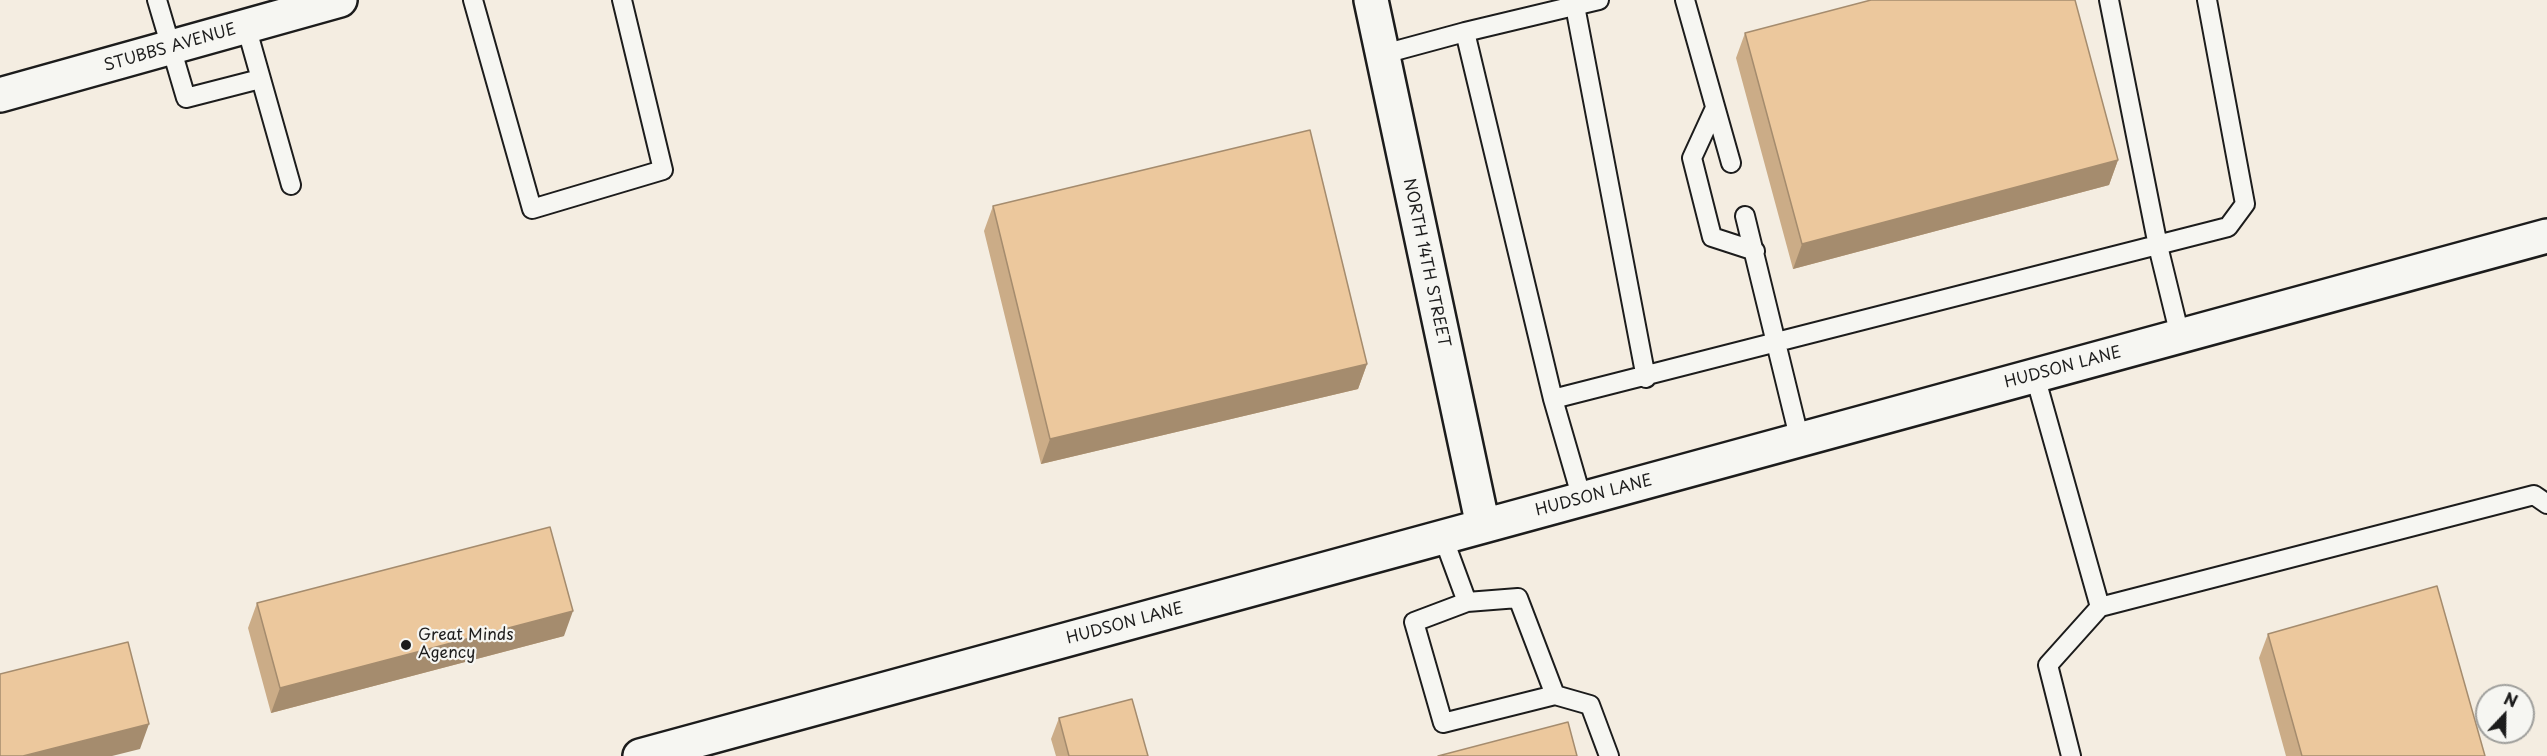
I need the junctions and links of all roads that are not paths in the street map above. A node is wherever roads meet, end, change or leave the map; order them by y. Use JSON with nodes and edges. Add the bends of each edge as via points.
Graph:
{"nodes":[{"id":1,"x":157,"y":0,"type":"edge"},
{"id":2,"x":340,"y":0,"type":"edge"},
{"id":3,"x":473,"y":0,"type":"edge"},
{"id":4,"x":622,"y":0,"type":"edge"},
{"id":5,"x":1371,"y":0,"type":"edge"},
{"id":6,"x":1599,"y":0,"type":"edge"},
{"id":7,"x":1685,"y":0,"type":"edge"},
{"id":8,"x":2109,"y":0,"type":"edge"},
{"id":9,"x":2207,"y":0,"type":"edge"},
{"id":10,"x":1575,"y":6,"type":"junction"},
{"id":11,"x":246,"y":26,"type":"junction"},
{"id":12,"x":1466,"y":32,"type":"junction"},
{"id":13,"x":170,"y":48,"type":"junction"},
{"id":14,"x":1380,"y":55,"type":"junction"},
{"id":15,"x":261,"y":80,"type":"junction"},
{"id":16,"x":0,"y":95,"type":"edge"},
{"id":17,"x":1715,"y":108,"type":"junction"},
{"id":18,"x":1731,"y":163,"type":"dead end"},
{"id":19,"x":291,"y":185,"type":"dead end"},
{"id":20,"x":1745,"y":216,"type":"dead end"},
{"id":21,"x":2547,"y":236,"type":"edge"},
{"id":22,"x":2158,"y":246,"type":"junction"},
{"id":23,"x":1755,"y":252,"type":"junction"},
{"id":24,"x":2180,"y":336,"type":"junction"},
{"id":25,"x":1777,"y":344,"type":"junction"},
{"id":26,"x":2035,"y":376,"type":"junction"},
{"id":27,"x":1646,"y":378,"type":"junction"},
{"id":28,"x":1553,"y":399,"type":"junction"},
{"id":29,"x":1800,"y":441,"type":"junction"},
{"id":30,"x":1582,"y":499,"type":"junction"},
{"id":31,"x":2547,"y":504,"type":"edge"},
{"id":32,"x":1483,"y":526,"type":"junction"},
{"id":33,"x":1443,"y":537,"type":"junction"},
{"id":34,"x":1467,"y":602,"type":"junction"},
{"id":35,"x":2100,"y":607,"type":"junction"},
{"id":36,"x":1555,"y":695,"type":"junction"},
{"id":37,"x":640,"y":756,"type":"edge"},
{"id":38,"x":1610,"y":756,"type":"edge"},
{"id":39,"x":2071,"y":756,"type":"edge"}],
"edges":[{"from":1,"to":13,"type":"lane"},
{"from":2,"to":11,"type":"street","name":"STUBBS AVENUE"},
{"from":3,"to":4,"type":"lane","via":[[532,209],[663,170]]},
{"from":5,"to":14,"type":"street","name":"NORTH 14TH STREET"},
{"from":6,"to":10,"type":"lane"},
{"from":7,"to":17,"type":"lane"},
{"from":8,"to":22,"type":"lane"},
{"from":9,"to":22,"type":"lane","via":[[2245,204],[2228,227]]},
{"from":10,"to":12,"type":"lane"},
{"from":10,"to":27,"type":"lane"},
{"from":11,"to":13,"type":"street","name":"STUBBS AVENUE"},
{"from":11,"to":15,"type":"lane"},
{"from":12,"to":14,"type":"lane"},
{"from":12,"to":28,"type":"lane"},
{"from":13,"to":15,"type":"lane","via":[[186,98]]},
{"from":13,"to":16,"type":"street","name":"STUBBS AVENUE"},
{"from":14,"to":32,"type":"street","name":"NORTH 14TH STREET"},
{"from":15,"to":19,"type":"lane"},
{"from":17,"to":18,"type":"lane"},
{"from":17,"to":23,"type":"lane","via":[[1692,158],[1712,237]]},
{"from":20,"to":23,"type":"lane"},
{"from":21,"to":24,"type":"street","name":"HUDSON LANE"},
{"from":22,"to":24,"type":"lane"},
{"from":22,"to":25,"type":"lane"},
{"from":23,"to":25,"type":"lane"},
{"from":24,"to":26,"type":"street","name":"HUDSON LANE"},
{"from":25,"to":27,"type":"lane"},
{"from":25,"to":29,"type":"lane"},
{"from":26,"to":29,"type":"street","name":"HUDSON LANE"},
{"from":26,"to":35,"type":"lane"},
{"from":27,"to":28,"type":"lane"},
{"from":28,"to":30,"type":"lane"},
{"from":29,"to":30,"type":"street","name":"HUDSON LANE"},
{"from":30,"to":32,"type":"street","name":"HUDSON LANE"},
{"from":31,"to":35,"type":"lane","via":[[2534,495]]},
{"from":32,"to":33,"type":"street","name":"HUDSON LANE"},
{"from":33,"to":34,"type":"lane"},
{"from":33,"to":37,"type":"street","name":"HUDSON LANE"},
{"from":34,"to":36,"type":"lane","via":[[1518,598]]},
{"from":34,"to":36,"type":"lane","via":[[1414,622],[1443,723]]},
{"from":35,"to":39,"type":"lane","via":[[2048,665]]},
{"from":36,"to":38,"type":"lane","via":[[1590,705]]}]}
